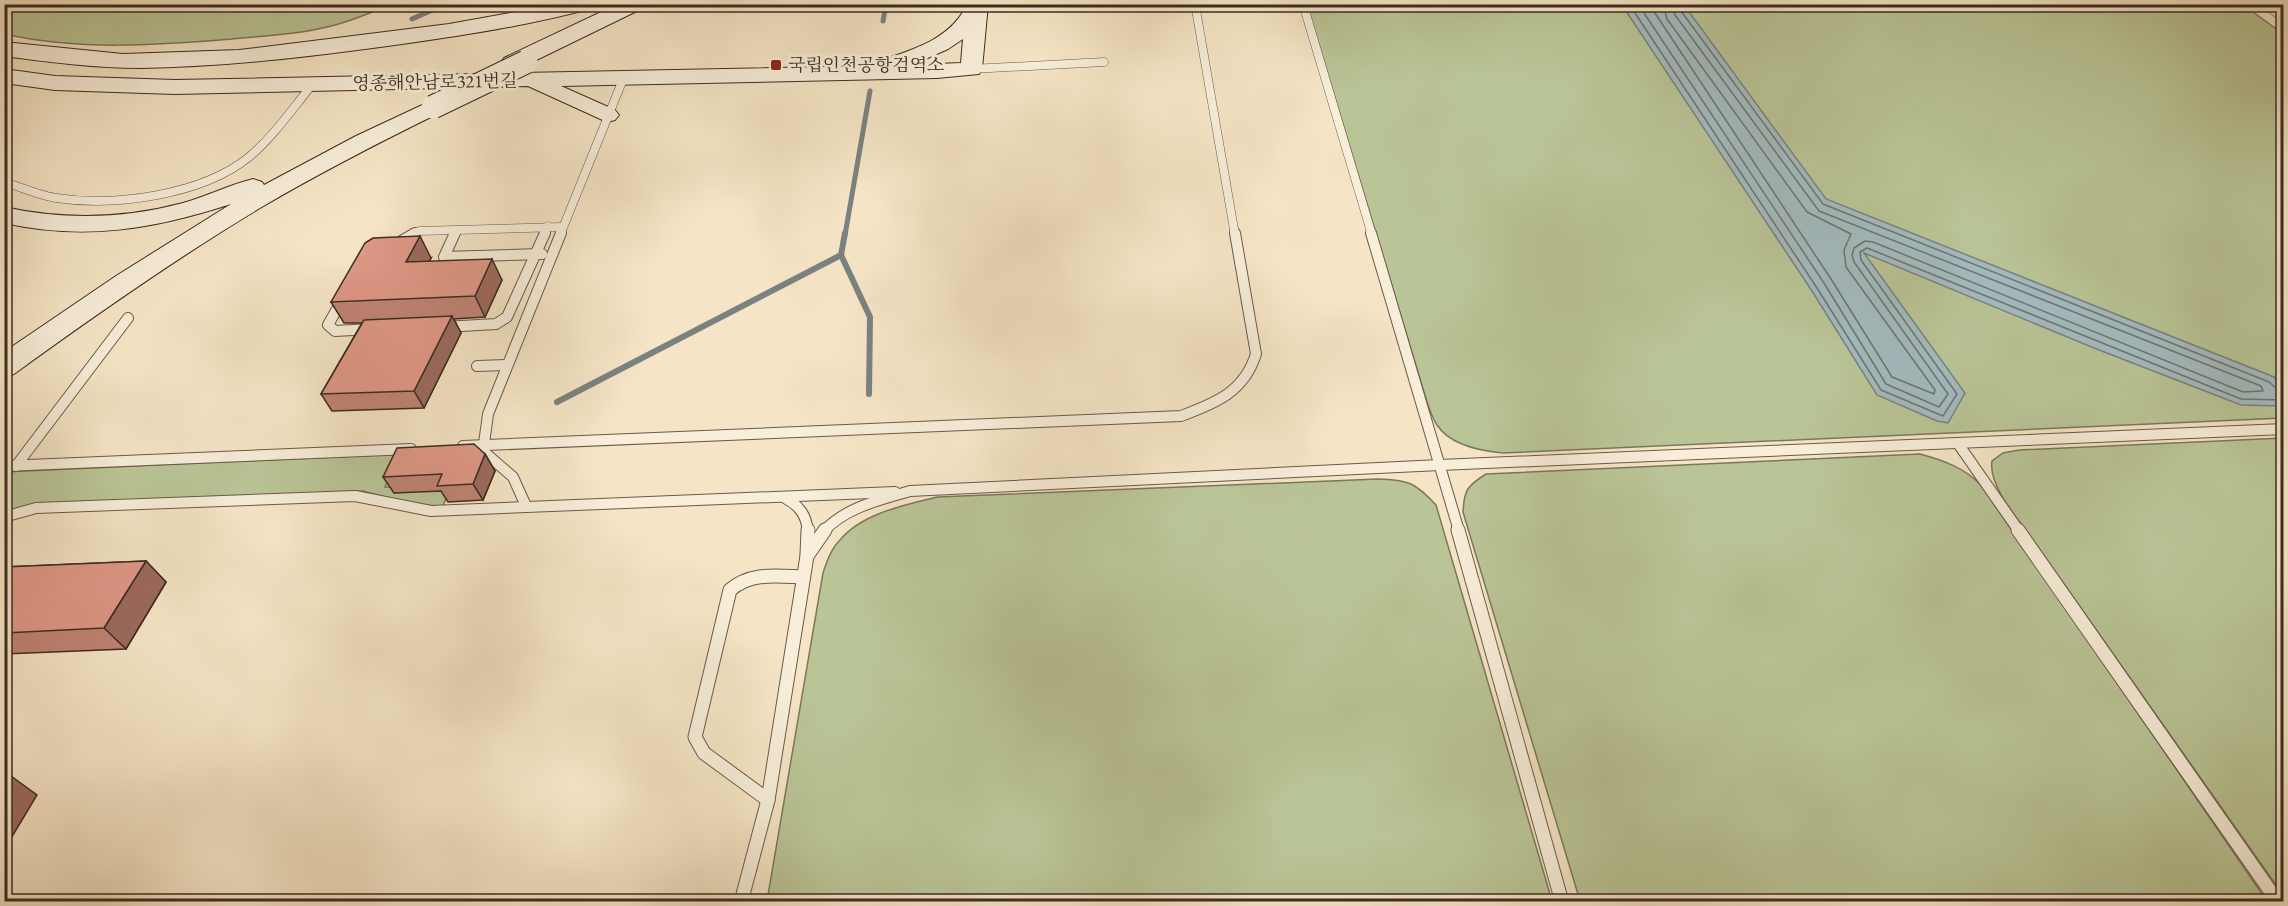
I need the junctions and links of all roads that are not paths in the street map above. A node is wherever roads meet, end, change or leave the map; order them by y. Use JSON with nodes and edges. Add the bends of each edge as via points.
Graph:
{"nodes":[{"id":1,"x":586,"y":4,"type":"edge"},
{"id":2,"x":636,"y":4,"type":"edge"},
{"id":3,"x":649,"y":4,"type":"edge"},
{"id":4,"x":978,"y":4,"type":"edge"},
{"id":5,"x":1194,"y":4,"type":"edge"},
{"id":6,"x":1303,"y":4,"type":"edge"},
{"id":7,"x":2250,"y":4,"type":"edge"},
{"id":8,"x":2283,"y":29,"type":"edge"},
{"id":9,"x":4,"y":49,"type":"edge"},
{"id":10,"x":1104,"y":62,"type":"dead end"},
{"id":11,"x":523,"y":69,"type":"junction"},
{"id":12,"x":971,"y":69,"type":"junction"},
{"id":13,"x":866,"y":73,"type":"junction"},
{"id":14,"x":4,"y":76,"type":"edge"},
{"id":15,"x":624,"y":77,"type":"junction"},
{"id":16,"x":312,"y":85,"type":"junction"},
{"id":17,"x":427,"y":106,"type":"junction"},
{"id":18,"x":607,"y":115,"type":"junction"},
{"id":19,"x":4,"y":182,"type":"edge"},
{"id":20,"x":4,"y":215,"type":"edge"},
{"id":21,"x":548,"y":226,"type":"junction"},
{"id":22,"x":562,"y":226,"type":"junction"},
{"id":23,"x":457,"y":230,"type":"junction"},
{"id":24,"x":390,"y":248,"type":"edge"},
{"id":25,"x":535,"y":254,"type":"junction"},
{"id":26,"x":551,"y":254,"type":"junction"},
{"id":27,"x":345,"y":295,"type":"edge"},
{"id":28,"x":128,"y":318,"type":"dead end"},
{"id":29,"x":438,"y":327,"type":"edge"},
{"id":30,"x":381,"y":329,"type":"edge"},
{"id":31,"x":507,"y":365,"type":"junction"},
{"id":32,"x":477,"y":366,"type":"dead end"},
{"id":33,"x":4,"y":367,"type":"edge"},
{"id":34,"x":2283,"y":429,"type":"edge"},
{"id":35,"x":1959,"y":445,"type":"junction"},
{"id":36,"x":484,"y":446,"type":"junction"},
{"id":37,"x":449,"y":447,"type":"edge"},
{"id":38,"x":425,"y":448,"type":"edge"},
{"id":39,"x":1440,"y":465,"type":"junction"},
{"id":40,"x":4,"y":466,"type":"edge"},
{"id":41,"x":16,"y":466,"type":"junction"},
{"id":42,"x":910,"y":491,"type":"junction"},
{"id":43,"x":780,"y":496,"type":"junction"},
{"id":44,"x":526,"y":506,"type":"junction"},
{"id":45,"x":4,"y":517,"type":"edge"},
{"id":46,"x":807,"y":556,"type":"junction"},
{"id":47,"x":802,"y":577,"type":"junction"},
{"id":48,"x":768,"y":800,"type":"junction"},
{"id":49,"x":741,"y":902,"type":"edge"},
{"id":50,"x":1562,"y":902,"type":"edge"},
{"id":51,"x":2278,"y":902,"type":"edge"}],
"edges":[{"from":1,"to":9,"type":"street","via":[[526,18],[335,47],[197,60],[85,58]]},
{"from":2,"to":11,"type":"street"},
{"from":3,"to":11,"type":"street"},
{"from":4,"to":12,"type":"street"},
{"from":4,"to":13,"type":"street","name":"영종해안남로321번길","via":[[970,20],[944,41]]},
{"from":5,"to":36,"type":"lane","via":[[1256,354],[1249,374],[1208,406],[1181,416]]},
{"from":6,"to":39,"type":"lane"},
{"from":7,"to":8,"type":"lane"},
{"from":10,"to":12,"type":"lane"},
{"from":11,"to":15,"type":"street","name":"영종해안남로321번길"},
{"from":11,"to":16,"type":"street","name":"영종해안남로321번길"},
{"from":11,"to":17,"type":"street","bridge":true},
{"from":11,"to":18,"type":"street"},
{"from":12,"to":13,"type":"street","name":"영종해안남로321번길"},
{"from":13,"to":15,"type":"street","name":"영종해안남로321번길"},
{"from":14,"to":16,"type":"street","name":"영종해안남로321번길","via":[[127,87]]},
{"from":15,"to":18,"type":"lane"},
{"from":16,"to":19,"type":"lane","via":[[249,158],[189,187],[143,198],[109,200],[57,198]]},
{"from":17,"to":20,"type":"street","via":[[284,174],[190,207],[109,224],[60,225]]},
{"from":17,"to":33,"type":"street","via":[[252,202],[102,297]]},
{"from":18,"to":22,"type":"lane"},
{"from":21,"to":22,"type":"lane"},
{"from":21,"to":23,"type":"lane"},
{"from":21,"to":25,"type":"lane"},
{"from":22,"to":26,"type":"lane"},
{"from":23,"to":24,"type":"lane","via":[[419,231]]},
{"from":23,"to":25,"type":"lane","via":[[444,257]]},
{"from":25,"to":26,"type":"lane"},
{"from":25,"to":29,"type":"lane","via":[[507,317],[496,324]]},
{"from":26,"to":31,"type":"lane"},
{"from":27,"to":30,"type":"lane","via":[[328,325],[335,331]]},
{"from":28,"to":41,"type":"lane"},
{"from":31,"to":32,"type":"lane"},
{"from":31,"to":36,"type":"lane","via":[[488,414]]},
{"from":34,"to":35,"type":"lane"},
{"from":35,"to":39,"type":"lane"},
{"from":35,"to":51,"type":"lane"},
{"from":36,"to":37,"type":"lane"},
{"from":36,"to":44,"type":"lane","via":[[483,450],[513,477]]},
{"from":38,"to":41,"type":"lane"},
{"from":39,"to":42,"type":"lane"},
{"from":39,"to":50,"type":"lane"},
{"from":40,"to":41,"type":"lane"},
{"from":42,"to":43,"type":"lane"},
{"from":42,"to":46,"type":"lane","via":[[842,515]]},
{"from":43,"to":44,"type":"lane"},
{"from":43,"to":46,"type":"lane","via":[[798,504],[807,518]]},
{"from":44,"to":45,"type":"lane","via":[[431,511],[355,496],[36,508]]},
{"from":46,"to":47,"type":"lane"},
{"from":47,"to":48,"type":"lane"},
{"from":47,"to":48,"type":"lane","via":[[751,576],[738,581],[730,590],[695,737],[704,753]]},
{"from":48,"to":49,"type":"lane"}]}
